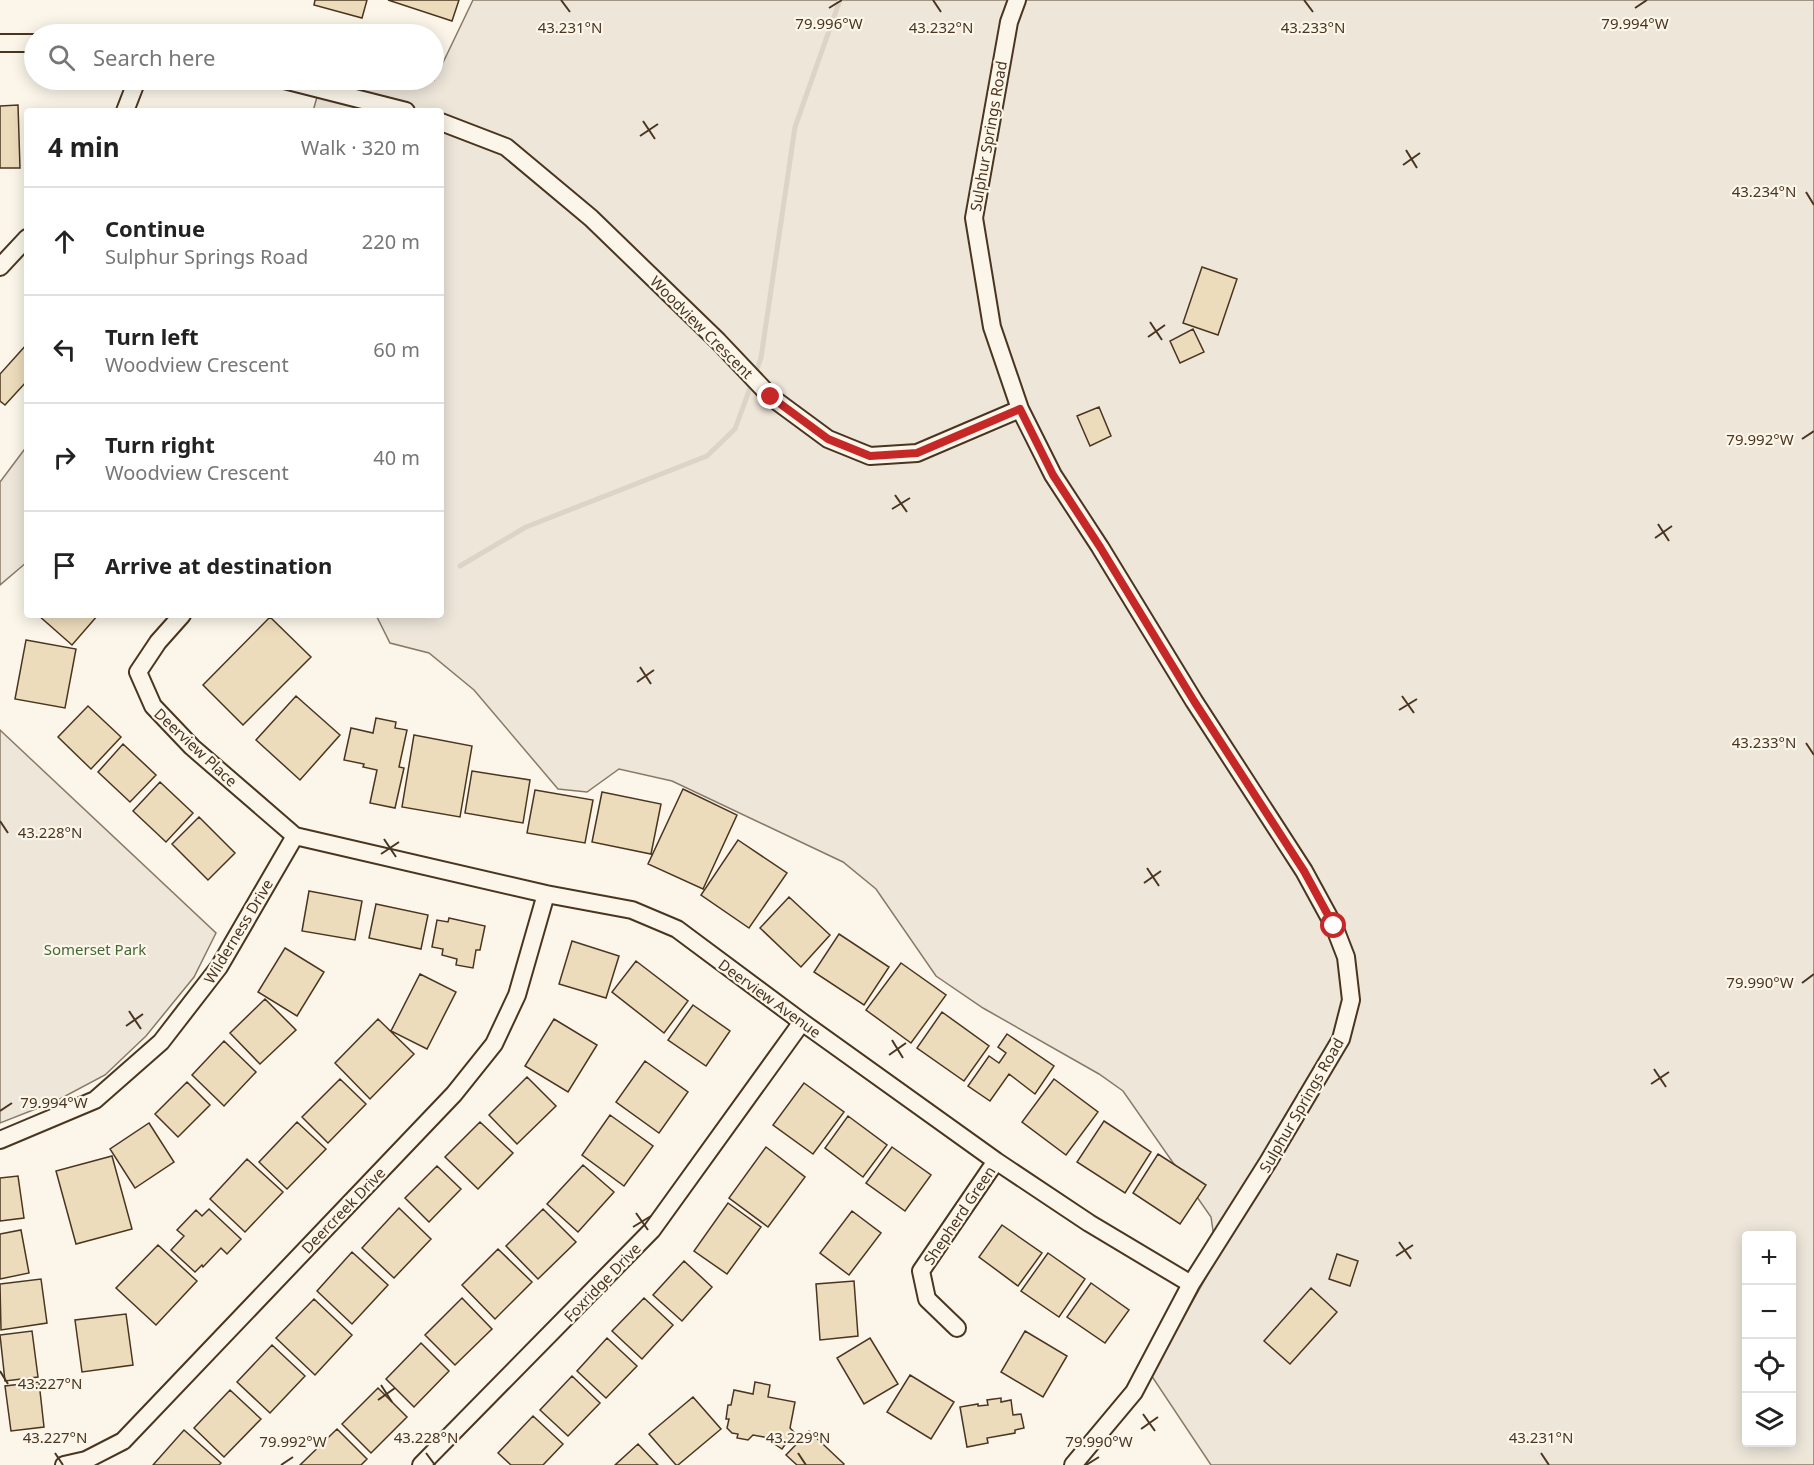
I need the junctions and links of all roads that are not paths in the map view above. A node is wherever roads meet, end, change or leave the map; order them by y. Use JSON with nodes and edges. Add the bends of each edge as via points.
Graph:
{"nodes":[{"id":1,"x":1017,"y":0,"type":"edge"},
{"id":2,"x":0,"y":43,"type":"edge"},
{"id":3,"x":24,"y":43,"type":"edge"},
{"id":4,"x":133,"y":90,"type":"edge"},
{"id":5,"x":323,"y":90,"type":"edge"},
{"id":6,"x":126,"y":108,"type":"edge"},
{"id":7,"x":394,"y":108,"type":"edge"},
{"id":8,"x":444,"y":123,"type":"edge"},
{"id":9,"x":24,"y":241,"type":"edge"},
{"id":10,"x":0,"y":267,"type":"edge"},
{"id":11,"x":1020,"y":409,"type":"junction"},
{"id":12,"x":179,"y":618,"type":"edge"},
{"id":13,"x":295,"y":836,"type":"junction"},
{"id":14,"x":546,"y":894,"type":"junction"},
{"id":15,"x":802,"y":1022,"type":"junction"},
{"id":16,"x":0,"y":1140,"type":"edge"},
{"id":17,"x":996,"y":1161,"type":"junction"},
{"id":18,"x":1191,"y":1284,"type":"junction"},
{"id":19,"x":957,"y":1328,"type":"dead end"},
{"id":20,"x":64,"y":1465,"type":"edge"},
{"id":21,"x":421,"y":1465,"type":"edge"},
{"id":22,"x":1073,"y":1465,"type":"edge"}],
"edges":[{"from":1,"to":11,"type":"street","name":"Sulphur Springs Road","via":[[1009,22],[974,218],[993,327]]},
{"from":2,"to":3,"type":"street"},
{"from":4,"to":6,"type":"street"},
{"from":5,"to":7,"type":"street"},
{"from":8,"to":11,"type":"street","name":"Woodview Crescent","via":[[506,147],[591,218],[771,397],[828,439],[870,456],[917,453]]},
{"from":9,"to":10,"type":"street"},
{"from":11,"to":18,"type":"street","name":"Sulphur Springs Road","via":[[1053,475],[1304,871],[1346,957],[1351,1000],[1341,1039]]},
{"from":12,"to":13,"type":"street","name":"Deerview Place","via":[[138,672],[153,706],[192,747]]},
{"from":13,"to":14,"type":"street","name":"Deerview Avenue"},
{"from":13,"to":16,"type":"street","name":"Wilderness Drive","via":[[219,967],[161,1042],[95,1100]]},
{"from":14,"to":15,"type":"street","name":"Deerview Avenue","via":[[632,910],[677,929]]},
{"from":14,"to":20,"type":"street","name":"Deercreek Drive","via":[[517,995],[494,1044],[454,1094],[123,1441],[86,1460]]},
{"from":15,"to":17,"type":"street","name":"Deerview Avenue"},
{"from":15,"to":21,"type":"street","name":"Foxridge Drive","via":[[652,1230]]},
{"from":17,"to":18,"type":"street","name":"Deerview Avenue"},
{"from":17,"to":19,"type":"street","name":"Shepherd Green","via":[[921,1271],[927,1299]]},
{"from":18,"to":22,"type":"street","name":"Sulphur Springs Road","via":[[1134,1392]]}]}
